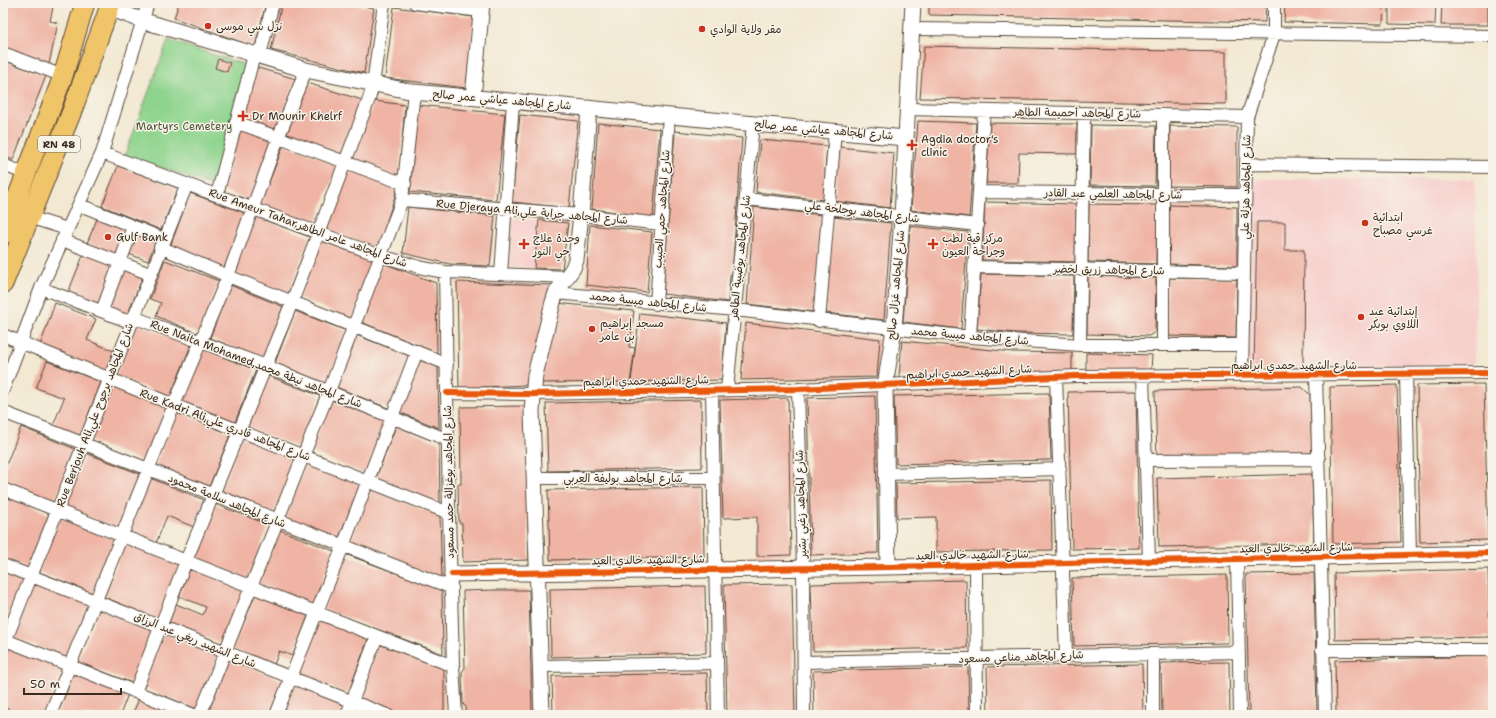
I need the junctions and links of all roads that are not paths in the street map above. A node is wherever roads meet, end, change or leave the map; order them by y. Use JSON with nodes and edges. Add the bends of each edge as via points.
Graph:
{"nodes":[{"id":1,"x":85,"y":3,"type":"edge"},
{"id":2,"x":148,"y":3,"type":"edge"},
{"id":3,"x":273,"y":3,"type":"edge"},
{"id":4,"x":384,"y":3,"type":"edge"},
{"id":5,"x":415,"y":3,"type":"edge"},
{"id":6,"x":913,"y":3,"type":"edge"},
{"id":7,"x":1274,"y":3,"type":"edge"},
{"id":8,"x":110,"y":6,"type":"edge"},
{"id":9,"x":482,"y":7,"type":"edge"},
{"id":10,"x":144,"y":21,"type":"junction"},
{"id":11,"x":912,"y":29,"type":"junction"},
{"id":12,"x":1274,"y":34,"type":"junction"},
{"id":13,"x":1493,"y":36,"type":"edge"},
{"id":14,"x":3,"y":53,"type":"edge"},
{"id":15,"x":254,"y":55,"type":"junction"},
{"id":16,"x":306,"y":70,"type":"junction"},
{"id":17,"x":63,"y":76,"type":"junction"},
{"id":18,"x":373,"y":85,"type":"junction"},
{"id":19,"x":414,"y":92,"type":"junction"},
{"id":20,"x":473,"y":97,"type":"junction"},
{"id":21,"x":513,"y":102,"type":"junction"},
{"id":22,"x":589,"y":108,"type":"junction"},
{"id":23,"x":906,"y":109,"type":"junction"},
{"id":24,"x":984,"y":111,"type":"junction"},
{"id":25,"x":1084,"y":113,"type":"junction"},
{"id":26,"x":669,"y":115,"type":"junction"},
{"id":27,"x":1163,"y":115,"type":"junction"},
{"id":28,"x":1247,"y":117,"type":"junction"},
{"id":29,"x":236,"y":122,"type":"junction"},
{"id":30,"x":753,"y":124,"type":"junction"},
{"id":31,"x":835,"y":131,"type":"junction"},
{"id":32,"x":278,"y":138,"type":"junction"},
{"id":33,"x":905,"y":138,"type":"junction"},
{"id":34,"x":102,"y":153,"type":"junction"},
{"id":35,"x":345,"y":163,"type":"junction"},
{"id":36,"x":1247,"y":164,"type":"junction"},
{"id":37,"x":3,"y":165,"type":"edge"},
{"id":38,"x":1493,"y":167,"type":"edge"},
{"id":39,"x":27,"y":174,"type":"junction"},
{"id":40,"x":187,"y":184,"type":"junction"},
{"id":41,"x":405,"y":184,"type":"junction"},
{"id":42,"x":980,"y":192,"type":"junction"},
{"id":43,"x":1083,"y":194,"type":"junction"},
{"id":44,"x":217,"y":195,"type":"junction"},
{"id":45,"x":1163,"y":195,"type":"junction"},
{"id":46,"x":1245,"y":195,"type":"junction"},
{"id":47,"x":746,"y":199,"type":"junction"},
{"id":48,"x":402,"y":200,"type":"junction"},
{"id":49,"x":80,"y":205,"type":"junction"},
{"id":50,"x":253,"y":208,"type":"junction"},
{"id":51,"x":829,"y":208,"type":"junction"},
{"id":52,"x":504,"y":210,"type":"junction"},
{"id":53,"x":14,"y":215,"type":"edge"},
{"id":54,"x":581,"y":215,"type":"junction"},
{"id":55,"x":902,"y":217,"type":"junction"},
{"id":56,"x":661,"y":224,"type":"junction"},
{"id":57,"x":978,"y":225,"type":"junction"},
{"id":58,"x":133,"y":227,"type":"junction"},
{"id":59,"x":318,"y":232,"type":"junction"},
{"id":60,"x":65,"y":234,"type":"junction"},
{"id":61,"x":3,"y":235,"type":"edge"},
{"id":62,"x":162,"y":243,"type":"junction"},
{"id":63,"x":381,"y":256,"type":"junction"},
{"id":64,"x":120,"y":262,"type":"junction"},
{"id":65,"x":974,"y":267,"type":"junction"},
{"id":66,"x":1081,"y":269,"type":"junction"},
{"id":67,"x":1162,"y":270,"type":"junction"},
{"id":68,"x":445,"y":272,"type":"junction"},
{"id":69,"x":1244,"y":273,"type":"junction"},
{"id":70,"x":150,"y":274,"type":"junction"},
{"id":71,"x":501,"y":274,"type":"junction"},
{"id":72,"x":228,"y":276,"type":"junction"},
{"id":73,"x":568,"y":277,"type":"junction"},
{"id":74,"x":3,"y":284,"type":"edge"},
{"id":75,"x":41,"y":288,"type":"junction"},
{"id":76,"x":556,"y":293,"type":"junction"},
{"id":77,"x":292,"y":302,"type":"junction"},
{"id":78,"x":656,"y":304,"type":"junction"},
{"id":79,"x":735,"y":310,"type":"junction"},
{"id":80,"x":102,"y":311,"type":"junction"},
{"id":81,"x":134,"y":317,"type":"junction"},
{"id":82,"x":820,"y":321,"type":"junction"},
{"id":83,"x":354,"y":327,"type":"junction"},
{"id":84,"x":894,"y":330,"type":"junction"},
{"id":85,"x":3,"y":335,"type":"edge"},
{"id":86,"x":970,"y":337,"type":"junction"},
{"id":87,"x":201,"y":341,"type":"junction"},
{"id":88,"x":20,"y":342,"type":"junction"},
{"id":89,"x":1080,"y":345,"type":"junction"},
{"id":90,"x":1163,"y":345,"type":"junction"},
{"id":91,"x":1242,"y":345,"type":"junction"},
{"id":92,"x":417,"y":351,"type":"junction"},
{"id":93,"x":447,"y":364,"type":"junction"},
{"id":94,"x":266,"y":366,"type":"junction"},
{"id":95,"x":1493,"y":373,"type":"edge"},
{"id":96,"x":1316,"y":374,"type":"junction"},
{"id":97,"x":1406,"y":374,"type":"junction"},
{"id":98,"x":1242,"y":375,"type":"junction"},
{"id":99,"x":1143,"y":376,"type":"junction"},
{"id":100,"x":1056,"y":377,"type":"junction"},
{"id":101,"x":110,"y":379,"type":"junction"},
{"id":102,"x":885,"y":386,"type":"junction"},
{"id":103,"x":798,"y":389,"type":"junction"},
{"id":104,"x":3,"y":390,"type":"edge"},
{"id":105,"x":712,"y":390,"type":"junction"},
{"id":106,"x":726,"y":390,"type":"junction"},
{"id":107,"x":329,"y":391,"type":"junction"},
{"id":108,"x":447,"y":393,"type":"junction"},
{"id":109,"x":534,"y":394,"type":"junction"},
{"id":110,"x":174,"y":405,"type":"junction"},
{"id":111,"x":3,"y":412,"type":"edge"},
{"id":112,"x":392,"y":417,"type":"junction"},
{"id":113,"x":239,"y":430,"type":"junction"},
{"id":114,"x":448,"y":440,"type":"junction"},
{"id":115,"x":83,"y":444,"type":"junction"},
{"id":116,"x":304,"y":455,"type":"junction"},
{"id":117,"x":1319,"y":459,"type":"junction"},
{"id":118,"x":1146,"y":460,"type":"junction"},
{"id":119,"x":1060,"y":469,"type":"junction"},
{"id":120,"x":148,"y":470,"type":"junction"},
{"id":121,"x":887,"y":474,"type":"junction"},
{"id":122,"x":533,"y":478,"type":"junction"},
{"id":123,"x":713,"y":478,"type":"junction"},
{"id":124,"x":368,"y":480,"type":"junction"},
{"id":125,"x":3,"y":489,"type":"edge"},
{"id":126,"x":213,"y":495,"type":"junction"},
{"id":127,"x":58,"y":511,"type":"junction"},
{"id":128,"x":448,"y":513,"type":"junction"},
{"id":129,"x":278,"y":521,"type":"junction"},
{"id":130,"x":122,"y":536,"type":"junction"},
{"id":131,"x":343,"y":546,"type":"junction"},
{"id":132,"x":1493,"y":553,"type":"edge"},
{"id":133,"x":1410,"y":556,"type":"junction"},
{"id":134,"x":1320,"y":558,"type":"junction"},
{"id":135,"x":186,"y":560,"type":"junction"},
{"id":136,"x":1149,"y":560,"type":"junction"},
{"id":137,"x":1237,"y":560,"type":"junction"},
{"id":138,"x":1062,"y":563,"type":"junction"},
{"id":139,"x":3,"y":565,"type":"edge"},
{"id":140,"x":976,"y":565,"type":"junction"},
{"id":141,"x":888,"y":567,"type":"junction"},
{"id":142,"x":803,"y":568,"type":"junction"},
{"id":143,"x":714,"y":569,"type":"junction"},
{"id":144,"x":538,"y":573,"type":"junction"},
{"id":145,"x":32,"y":576,"type":"junction"},
{"id":146,"x":452,"y":581,"type":"junction"},
{"id":147,"x":252,"y":587,"type":"junction"},
{"id":148,"x":96,"y":601,"type":"junction"},
{"id":149,"x":316,"y":612,"type":"junction"},
{"id":150,"x":161,"y":626,"type":"junction"},
{"id":151,"x":377,"y":636,"type":"junction"},
{"id":152,"x":4,"y":642,"type":"edge"},
{"id":153,"x":1322,"y":650,"type":"junction"},
{"id":154,"x":1493,"y":650,"type":"edge"},
{"id":155,"x":226,"y":652,"type":"junction"},
{"id":156,"x":1238,"y":652,"type":"junction"},
{"id":157,"x":1153,"y":654,"type":"junction"},
{"id":158,"x":1066,"y":655,"type":"junction"},
{"id":159,"x":978,"y":659,"type":"junction"},
{"id":160,"x":804,"y":662,"type":"junction"},
{"id":161,"x":716,"y":663,"type":"junction"},
{"id":162,"x":70,"y":666,"type":"junction"},
{"id":163,"x":453,"y":666,"type":"junction"},
{"id":164,"x":541,"y":666,"type":"junction"},
{"id":165,"x":291,"y":678,"type":"junction"},
{"id":166,"x":136,"y":692,"type":"junction"},
{"id":167,"x":352,"y":701,"type":"junction"},
{"id":168,"x":50,"y":715,"type":"edge"},
{"id":169,"x":194,"y":715,"type":"edge"},
{"id":170,"x":200,"y":715,"type":"edge"},
{"id":171,"x":276,"y":715,"type":"edge"},
{"id":172,"x":347,"y":715,"type":"edge"},
{"id":173,"x":387,"y":715,"type":"edge"},
{"id":174,"x":456,"y":715,"type":"edge"},
{"id":175,"x":542,"y":715,"type":"edge"},
{"id":176,"x":718,"y":715,"type":"edge"},
{"id":177,"x":804,"y":715,"type":"edge"},
{"id":178,"x":977,"y":715,"type":"edge"},
{"id":179,"x":1153,"y":715,"type":"edge"},
{"id":180,"x":1240,"y":715,"type":"edge"},
{"id":181,"x":1325,"y":715,"type":"edge"}],
"edges":[{"from":1,"to":17,"type":"main road","number":"RN 48"},
{"from":2,"to":10,"type":"street"},
{"from":3,"to":15,"type":"street","via":[[262,47]]},
{"from":4,"to":18,"type":"street"},
{"from":5,"to":9,"type":"street"},
{"from":6,"to":11,"type":"street","name":"شارع المجاهد غزال صالح"},
{"from":7,"to":12,"type":"street","name":"شارع المجاهد هزلة علي"},
{"from":8,"to":10,"type":"street","name":"شارع المجاهد عياشي عمر صالح"},
{"from":8,"to":53,"type":"main road","number":"RN 48","via":[[72,111]]},
{"from":9,"to":20,"type":"street"},
{"from":10,"to":15,"type":"street","name":"شارع المجاهد عياشي عمر صالح"},
{"from":10,"to":34,"type":"street"},
{"from":11,"to":12,"type":"street"},
{"from":11,"to":23,"type":"street","name":"شارع المجاهد غزال صالح"},
{"from":12,"to":13,"type":"street"},
{"from":12,"to":28,"type":"street","name":"شارع المجاهد هزلة علي"},
{"from":14,"to":17,"type":"street"},
{"from":15,"to":16,"type":"street","name":"شارع المجاهد عياشي عمر صالح"},
{"from":15,"to":29,"type":"street"},
{"from":16,"to":18,"type":"street","name":"شارع المجاهد عياشي عمر صالح"},
{"from":16,"to":32,"type":"street"},
{"from":17,"to":39,"type":"main road","number":"RN 48"},
{"from":18,"to":19,"type":"street","name":"شارع المجاهد عياشي عمر صالح"},
{"from":18,"to":35,"type":"street"},
{"from":19,"to":20,"type":"street","name":"شارع المجاهد عياشي عمر صالح"},
{"from":19,"to":41,"type":"street"},
{"from":20,"to":21,"type":"street","name":"شارع المجاهد عياشي عمر صالح"},
{"from":21,"to":22,"type":"street","name":"شارع المجاهد عياشي عمر صالح"},
{"from":21,"to":52,"type":"street"},
{"from":22,"to":26,"type":"street","name":"شارع المجاهد عياشي عمر صالح"},
{"from":22,"to":54,"type":"street"},
{"from":23,"to":24,"type":"street","name":"شارع المجاهد أحميمة الطاهر"},
{"from":23,"to":33,"type":"street","name":"شارع المجاهد غزال صالح"},
{"from":24,"to":25,"type":"street","name":"شارع المجاهد أحميمة الطاهر"},
{"from":24,"to":42,"type":"street"},
{"from":25,"to":27,"type":"street","name":"شارع المجاهد أحميمة الطاهر"},
{"from":25,"to":43,"type":"street"},
{"from":26,"to":30,"type":"street","name":"شارع المجاهد عياشي عمر صالح"},
{"from":26,"to":56,"type":"street","name":"شارع المجاهد حمي الحبيب"},
{"from":27,"to":28,"type":"street","name":"شارع المجاهد أحميمة الطاهر"},
{"from":27,"to":45,"type":"street"},
{"from":28,"to":36,"type":"street","name":"شارع المجاهد هزلة علي"},
{"from":29,"to":32,"type":"street"},
{"from":29,"to":44,"type":"street"},
{"from":30,"to":31,"type":"street","name":"شارع المجاهد عياشي عمر صالح"},
{"from":30,"to":47,"type":"street","name":"شارع المجاهد بوضبية الطاهر"},
{"from":31,"to":33,"type":"street","name":"شارع المجاهد عياشي عمر صالح"},
{"from":31,"to":51,"type":"street"},
{"from":32,"to":35,"type":"street"},
{"from":32,"to":50,"type":"street"},
{"from":33,"to":55,"type":"street","name":"شارع المجاهد غزال صالح"},
{"from":34,"to":40,"type":"street","name":"Rue Ameur Tahar,شارع المجاهد عامر الطاهر"},
{"from":34,"to":49,"type":"street"},
{"from":35,"to":41,"type":"street"},
{"from":35,"to":59,"type":"street"},
{"from":36,"to":38,"type":"street"},
{"from":36,"to":46,"type":"street","name":"شارع المجاهد هزلة علي"},
{"from":37,"to":39,"type":"street"},
{"from":39,"to":53,"type":"main road","number":"RN 48"},
{"from":40,"to":44,"type":"street","name":"Rue Ameur Tahar,شارع المجاهد عامر الطاهر"},
{"from":40,"to":62,"type":"street","name":"Rue Berjouh Ali,شارع المجاهد برجوح علي"},
{"from":41,"to":48,"type":"street"},
{"from":42,"to":43,"type":"street","name":"شارع المجاهد العلمي عبد القادر"},
{"from":42,"to":57,"type":"street"},
{"from":43,"to":45,"type":"street","name":"شارع المجاهد العلمي عبد القادر"},
{"from":43,"to":66,"type":"street"},
{"from":44,"to":50,"type":"street","name":"Rue Ameur Tahar,شارع المجاهد عامر الطاهر"},
{"from":45,"to":46,"type":"street","name":"شارع المجاهد العلمي عبد القادر"},
{"from":45,"to":67,"type":"street"},
{"from":46,"to":69,"type":"street","name":"شارع المجاهد هزلة علي"},
{"from":47,"to":51,"type":"street","name":"شارع المجاهد بوجلخة علي"},
{"from":47,"to":79,"type":"street","name":"شارع المجاهد بوضبية الطاهر"},
{"from":48,"to":52,"type":"street","name":"Rue Djeraya Ali,شارع المجاهد جراية علي"},
{"from":48,"to":63,"type":"street"},
{"from":49,"to":58,"type":"street"},
{"from":49,"to":60,"type":"street"},
{"from":50,"to":59,"type":"street","name":"Rue Ameur Tahar,شارع المجاهد عامر الطاهر"},
{"from":50,"to":72,"type":"street"},
{"from":51,"to":55,"type":"street","name":"شارع المجاهد بوجلخة علي"},
{"from":51,"to":82,"type":"street"},
{"from":52,"to":54,"type":"street","name":"Rue Djeraya Ali,شارع المجاهد جراية علي"},
{"from":52,"to":71,"type":"street"},
{"from":53,"to":60,"type":"street"},
{"from":53,"to":61,"type":"main road","number":"RN 48"},
{"from":53,"to":74,"type":"main road","number":"RN 48"},
{"from":54,"to":56,"type":"street","name":"Rue Djeraya Ali,شارع المجاهد جراية علي"},
{"from":54,"to":73,"type":"street","via":[[576,260]]},
{"from":55,"to":57,"type":"street","name":"شارع المجاهد بوجلخة علي"},
{"from":55,"to":84,"type":"street","name":"شارع المجاهد غزال صالح"},
{"from":56,"to":78,"type":"street","name":"شارع المجاهد حمي الحبيب"},
{"from":57,"to":65,"type":"street"},
{"from":58,"to":62,"type":"street"},
{"from":58,"to":64,"type":"street"},
{"from":59,"to":63,"type":"street","name":"Rue Ameur Tahar,شارع المجاهد عامر الطاهر"},
{"from":59,"to":77,"type":"street"},
{"from":60,"to":64,"type":"street"},
{"from":60,"to":75,"type":"street"},
{"from":62,"to":70,"type":"street","name":"Rue Berjouh Ali,شارع المجاهد برجوح علي"},
{"from":62,"to":72,"type":"street"},
{"from":63,"to":68,"type":"street","name":"Rue Ameur Tahar,شارع المجاهد عامر الطاهر"},
{"from":63,"to":83,"type":"street"},
{"from":64,"to":70,"type":"street"},
{"from":64,"to":80,"type":"street"},
{"from":65,"to":66,"type":"street","name":"شارع المجاهد زريق لخضر"},
{"from":65,"to":86,"type":"street"},
{"from":66,"to":67,"type":"street","name":"شارع المجاهد زريق لخضر"},
{"from":66,"to":89,"type":"street"},
{"from":67,"to":69,"type":"street","name":"شارع المجاهد زريق لخضر"},
{"from":67,"to":90,"type":"street"},
{"from":68,"to":71,"type":"street","name":"Rue Ameur Tahar,شارع المجاهد عامر الطاهر"},
{"from":68,"to":93,"type":"street","name":"شارع المجاهد بوغزالة حمد مسعود"},
{"from":69,"to":91,"type":"street","name":"شارع المجاهد هزلة علي"},
{"from":70,"to":81,"type":"street","name":"Rue Berjouh Ali,شارع المجاهد برجوح علي"},
{"from":71,"to":73,"type":"street","name":"Rue Ameur Tahar,شارع المجاهد عامر الطاهر"},
{"from":72,"to":77,"type":"street"},
{"from":72,"to":87,"type":"street"},
{"from":73,"to":76,"type":"street"},
{"from":75,"to":80,"type":"street","name":"Rue Naita Mohamed,شارع المجاهد نيطة محمد"},
{"from":75,"to":88,"type":"street"},
{"from":76,"to":78,"type":"street","name":"شارع المجاهد ميسة محمد"},
{"from":76,"to":109,"type":"street","via":[[535,375]]},
{"from":77,"to":83,"type":"street"},
{"from":77,"to":94,"type":"street"},
{"from":78,"to":79,"type":"street","name":"شارع المجاهد ميسة محمد"},
{"from":79,"to":82,"type":"street","name":"شارع المجاهد ميسة محمد"},
{"from":79,"to":106,"type":"street","name":"شارع المجاهد بوضبية الطاهر"},
{"from":80,"to":81,"type":"street","name":"Rue Naita Mohamed,شارع المجاهد نيطة محمد","via":[[127,321]]},
{"from":81,"to":87,"type":"street","name":"Rue Naita Mohamed,شارع المجاهد نيطة محمد"},
{"from":81,"to":101,"type":"street","name":"Rue Berjouh Ali,شارع المجاهد برجوح علي"},
{"from":82,"to":84,"type":"street","name":"شارع المجاهد ميسة محمد"},
{"from":83,"to":92,"type":"street"},
{"from":83,"to":107,"type":"street"},
{"from":84,"to":86,"type":"street","name":"شارع المجاهد ميسة محمد"},
{"from":84,"to":102,"type":"street","name":"شارع المجاهد غزال صالح"},
{"from":85,"to":88,"type":"street","name":"Rue Kadri Ali,شارع المجاهد قادري علي"},
{"from":86,"to":89,"type":"street","name":"شارع المجاهد ميسة محمد"},
{"from":87,"to":94,"type":"street","name":"Rue Naita Mohamed,شارع المجاهد نيطة محمد"},
{"from":87,"to":110,"type":"street"},
{"from":88,"to":101,"type":"street","name":"Rue Kadri Ali,شارع المجاهد قادري علي"},
{"from":88,"to":104,"type":"street"},
{"from":89,"to":90,"type":"street","name":"شارع المجاهد ميسة محمد"},
{"from":90,"to":91,"type":"street","name":"شارع المجاهد ميسة محمد"},
{"from":91,"to":98,"type":"street","name":"شارع المجاهد هزلة علي"},
{"from":92,"to":93,"type":"street"},
{"from":92,"to":112,"type":"street"},
{"from":93,"to":108,"type":"street","name":"شارع المجاهد بوغزالة حمد مسعود"},
{"from":94,"to":107,"type":"street","name":"Rue Naita Mohamed,شارع المجاهد نيطة محمد"},
{"from":94,"to":113,"type":"street"},
{"from":95,"to":97,"type":"street","name":"شارع الشهيد حمدي ابراهيم"},
{"from":96,"to":97,"type":"street","name":"شارع الشهيد حمدي ابراهيم"},
{"from":96,"to":98,"type":"street","name":"شارع الشهيد حمدي ابراهيم"},
{"from":96,"to":117,"type":"street"},
{"from":97,"to":133,"type":"street"},
{"from":98,"to":99,"type":"street","name":"شارع الشهيد حمدي ابراهيم"},
{"from":99,"to":100,"type":"street","name":"شارع الشهيد حمدي ابراهيم"},
{"from":99,"to":118,"type":"street"},
{"from":100,"to":102,"type":"street","name":"شارع الشهيد حمدي ابراهيم"},
{"from":100,"to":119,"type":"street"},
{"from":101,"to":110,"type":"street","name":"Rue Kadri Ali,شارع المجاهد قادري علي"},
{"from":101,"to":115,"type":"street","name":"Rue Berjouh Ali,شارع المجاهد برجوح علي"},
{"from":102,"to":103,"type":"street","name":"شارع الشهيد حمدي ابراهيم"},
{"from":102,"to":121,"type":"street","name":"شارع المجاهد غزال صالح"},
{"from":103,"to":106,"type":"street","name":"شارع الشهيد حمدي ابراهيم"},
{"from":103,"to":142,"type":"street","name":"شارع المجاهد زغبي بشير"},
{"from":105,"to":106,"type":"street","name":"شارع الشهيد حمدي ابراهيم"},
{"from":105,"to":109,"type":"street","name":"شارع الشهيد حمدي ابراهيم"},
{"from":105,"to":123,"type":"street"},
{"from":107,"to":112,"type":"street","name":"Rue Naita Mohamed,شارع المجاهد نيطة محمد"},
{"from":107,"to":116,"type":"street"},
{"from":108,"to":109,"type":"street","name":"شارع الشهيد حمدي ابراهيم"},
{"from":108,"to":114,"type":"street","name":"شارع المجاهد بوغزالة حمد مسعود"},
{"from":109,"to":122,"type":"street"},
{"from":110,"to":113,"type":"street","name":"Rue Kadri Ali,شارع المجاهد قادري علي"},
{"from":110,"to":120,"type":"street"},
{"from":111,"to":115,"type":"street","name":"شارع المجاهد سلامة محمود"},
{"from":112,"to":114,"type":"street","name":"Rue Naita Mohamed,شارع المجاهد نيطة محمد"},
{"from":112,"to":124,"type":"street"},
{"from":113,"to":116,"type":"street","name":"Rue Kadri Ali,شارع المجاهد قادري علي"},
{"from":113,"to":126,"type":"street"},
{"from":114,"to":128,"type":"street","name":"شارع المجاهد بوغزالة حمد مسعود"},
{"from":115,"to":120,"type":"street","name":"شارع المجاهد سلامة محمود"},
{"from":115,"to":127,"type":"street","name":"Rue Berjouh Ali,شارع المجاهد برجوح علي"},
{"from":116,"to":124,"type":"street","name":"Rue Kadri Ali,شارع المجاهد قادري علي"},
{"from":116,"to":129,"type":"street"},
{"from":117,"to":118,"type":"street"},
{"from":117,"to":134,"type":"street"},
{"from":118,"to":136,"type":"street"},
{"from":119,"to":121,"type":"street"},
{"from":119,"to":138,"type":"street"},
{"from":120,"to":126,"type":"street","name":"شارع المجاهد سلامة محمود"},
{"from":120,"to":130,"type":"street"},
{"from":121,"to":141,"type":"street","name":"شارع المجاهد غزال صالح"},
{"from":122,"to":123,"type":"street","name":"شارع المجاهد بوليفة العربي"},
{"from":122,"to":144,"type":"street"},
{"from":123,"to":143,"type":"street"},
{"from":124,"to":128,"type":"street","name":"Rue Kadri Ali,شارع المجاهد قادري علي"},
{"from":124,"to":131,"type":"street"},
{"from":125,"to":127,"type":"street"},
{"from":126,"to":129,"type":"street","name":"شارع المجاهد سلامة محمود"},
{"from":126,"to":135,"type":"street"},
{"from":127,"to":130,"type":"street"},
{"from":127,"to":145,"type":"street","name":"Rue Berjouh Ali,شارع المجاهد برجوح علي"},
{"from":128,"to":146,"type":"street","name":"شارع المجاهد بوغزالة حمد مسعود"},
{"from":129,"to":131,"type":"street","name":"شارع المجاهد سلامة محمود"},
{"from":129,"to":147,"type":"street"},
{"from":130,"to":135,"type":"street"},
{"from":130,"to":148,"type":"street"},
{"from":131,"to":146,"type":"street","name":"شارع المجاهد سلامة محمود"},
{"from":131,"to":149,"type":"street"},
{"from":132,"to":133,"type":"street","name":"شارع الشهيد خالدي العيد"},
{"from":133,"to":134,"type":"street","name":"شارع الشهيد خالدي العيد"},
{"from":134,"to":137,"type":"street","name":"شارع الشهيد خالدي العيد"},
{"from":134,"to":153,"type":"street"},
{"from":135,"to":147,"type":"street"},
{"from":135,"to":150,"type":"street"},
{"from":136,"to":137,"type":"street","name":"شارع الشهيد خالدي العيد"},
{"from":136,"to":138,"type":"street","name":"شارع الشهيد خالدي العيد"},
{"from":137,"to":156,"type":"street"},
{"from":138,"to":140,"type":"street","name":"شارع الشهيد خالدي العيد"},
{"from":138,"to":158,"type":"street"},
{"from":139,"to":145,"type":"street","name":"شارع الشهيد ريغي عبد الرزاق"},
{"from":140,"to":141,"type":"street","name":"شارع الشهيد خالدي العيد"},
{"from":140,"to":159,"type":"street"},
{"from":141,"to":142,"type":"street","name":"شارع الشهيد خالدي العيد"},
{"from":142,"to":143,"type":"street","name":"شارع الشهيد خالدي العيد"},
{"from":142,"to":160,"type":"street","name":"شارع المجاهد زغبي بشير"},
{"from":143,"to":144,"type":"street","name":"شارع الشهيد خالدي العيد"},
{"from":143,"to":161,"type":"street"},
{"from":144,"to":146,"type":"street","name":"شارع الشهيد خالدي العيد"},
{"from":144,"to":164,"type":"street"},
{"from":145,"to":148,"type":"street","name":"شارع الشهيد ريغي عبد الرزاق"},
{"from":145,"to":152,"type":"street","name":"Rue Berjouh Ali,شارع المجاهد برجوح علي"},
{"from":146,"to":163,"type":"street","name":"شارع المجاهد بوغزالة حمد مسعود"},
{"from":147,"to":149,"type":"street"},
{"from":147,"to":155,"type":"street"},
{"from":148,"to":150,"type":"street","name":"شارع الشهيد ريغي عبد الرزاق"},
{"from":148,"to":162,"type":"street"},
{"from":149,"to":151,"type":"street"},
{"from":149,"to":165,"type":"street"},
{"from":150,"to":155,"type":"street","name":"شارع الشهيد ريغي عبد الرزاق"},
{"from":150,"to":166,"type":"street"},
{"from":151,"to":163,"type":"street"},
{"from":151,"to":167,"type":"street"},
{"from":152,"to":162,"type":"street"},
{"from":153,"to":154,"type":"street"},
{"from":153,"to":181,"type":"street"},
{"from":155,"to":165,"type":"street","name":"شارع الشهيد ريغي عبد الرزاق"},
{"from":155,"to":170,"type":"street"},
{"from":156,"to":157,"type":"street","name":"شارع المجاهد مناعي مسعود"},
{"from":156,"to":180,"type":"street"},
{"from":157,"to":158,"type":"street","name":"شارع المجاهد مناعي مسعود"},
{"from":157,"to":179,"type":"street"},
{"from":158,"to":159,"type":"street","name":"شارع المجاهد مناعي مسعود"},
{"from":159,"to":160,"type":"street","name":"شارع المجاهد مناعي مسعود"},
{"from":159,"to":178,"type":"street"},
{"from":160,"to":177,"type":"street","name":"شارع المجاهد زغبي بشير"},
{"from":161,"to":164,"type":"street"},
{"from":161,"to":176,"type":"street"},
{"from":162,"to":166,"type":"street"},
{"from":162,"to":168,"type":"street"},
{"from":163,"to":174,"type":"street","name":"شارع المجاهد بوغزالة حمد مسعود"},
{"from":164,"to":175,"type":"street"},
{"from":165,"to":167,"type":"street","name":"شارع الشهيد ريغي عبد الرزاق"},
{"from":165,"to":171,"type":"street"},
{"from":166,"to":169,"type":"street"},
{"from":167,"to":172,"type":"street"},
{"from":167,"to":173,"type":"street","name":"شارع الشهيد ريغي عبد الرزاق"}]}
